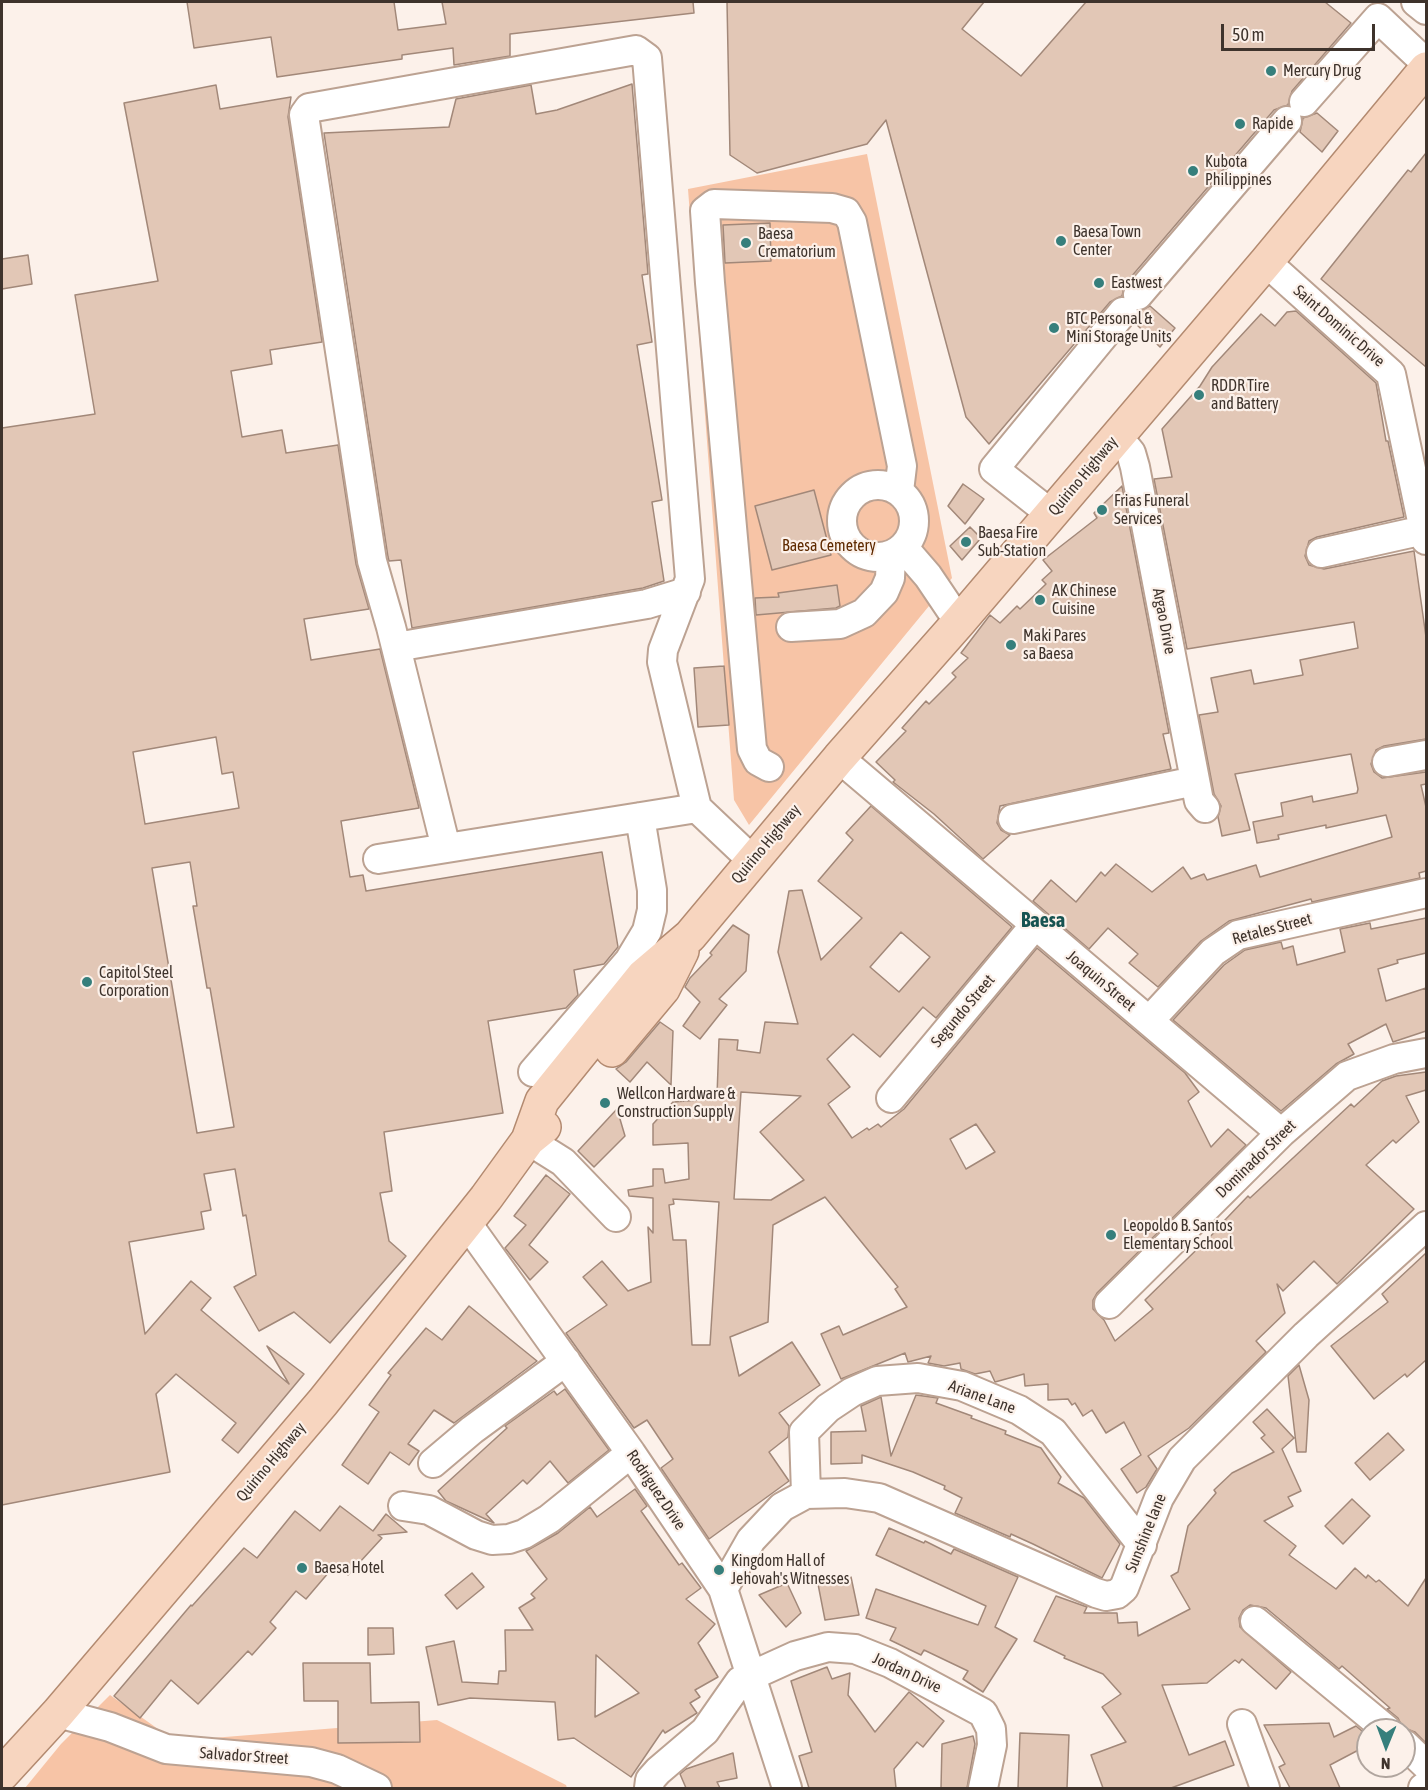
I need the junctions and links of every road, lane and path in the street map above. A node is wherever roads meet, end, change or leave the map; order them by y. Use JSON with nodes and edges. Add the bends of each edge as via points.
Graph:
{"nodes":[{"id":1,"x":1416,"y":2,"type":"edge"},
{"id":2,"x":1426,"y":10,"type":"edge"},
{"id":3,"x":1426,"y":63,"type":"edge"},
{"id":4,"x":1426,"y":69,"type":"edge"},
{"id":5,"x":1266,"y":262,"type":"junction"},
{"id":6,"x":1117,"y":436,"type":"junction"},
{"id":7,"x":899,"y":491,"type":"junction"},
{"id":8,"x":1051,"y":514,"type":"junction"},
{"id":9,"x":1425,"y":535,"type":"edge"},
{"id":10,"x":897,"y":551,"type":"junction"},
{"id":11,"x":1321,"y":553,"type":"dead end"},
{"id":12,"x":686,"y":592,"type":"junction"},
{"id":13,"x":959,"y":622,"type":"junction"},
{"id":14,"x":791,"y":627,"type":"dead end"},
{"id":15,"x":396,"y":647,"type":"junction"},
{"id":16,"x":1426,"y":755,"type":"edge"},
{"id":17,"x":839,"y":758,"type":"junction"},
{"id":18,"x":1387,"y":762,"type":"dead end"},
{"id":19,"x":769,"y":767,"type":"dead end"},
{"id":20,"x":1195,"y":781,"type":"junction"},
{"id":21,"x":697,"y":808,"type":"junction"},
{"id":22,"x":1204,"y":808,"type":"dead end"},
{"id":23,"x":640,"y":817,"type":"junction"},
{"id":24,"x":1013,"y":819,"type":"dead end"},
{"id":25,"x":446,"y":848,"type":"junction"},
{"id":26,"x":378,"y":859,"type":"dead end"},
{"id":27,"x":753,"y":860,"type":"junction"},
{"id":28,"x":1426,"y":892,"type":"edge"},
{"id":29,"x":1035,"y":925,"type":"junction"},
{"id":30,"x":1149,"y":1021,"type":"junction"},
{"id":31,"x":1426,"y":1053,"type":"edge"},
{"id":32,"x":533,"y":1072,"type":"dead end"},
{"id":33,"x":891,"y":1098,"type":"dead end"},
{"id":34,"x":1281,"y":1133,"type":"junction"},
{"id":35,"x":528,"y":1140,"type":"junction"},
{"id":36,"x":616,"y":1217,"type":"dead end"},
{"id":37,"x":466,"y":1222,"type":"junction"},
{"id":38,"x":1426,"y":1226,"type":"edge"},
{"id":39,"x":1109,"y":1304,"type":"dead end"},
{"id":40,"x":566,"y":1362,"type":"junction"},
{"id":41,"x":631,"y":1453,"type":"junction"},
{"id":42,"x":433,"y":1463,"type":"dead end"},
{"id":43,"x":806,"y":1494,"type":"junction"},
{"id":44,"x":403,"y":1506,"type":"dead end"},
{"id":45,"x":1142,"y":1545,"type":"junction"},
{"id":46,"x":723,"y":1589,"type":"junction"},
{"id":47,"x":1255,"y":1621,"type":"dead end"},
{"id":48,"x":752,"y":1674,"type":"junction"},
{"id":49,"x":84,"y":1683,"type":"junction"},
{"id":50,"x":58,"y":1713,"type":"junction"},
{"id":51,"x":1372,"y":1718,"type":"edge"},
{"id":52,"x":1242,"y":1724,"type":"dead end"},
{"id":53,"x":110,"y":1727,"type":"junction"},
{"id":54,"x":2,"y":1774,"type":"edge"},
{"id":55,"x":366,"y":1785,"type":"edge"},
{"id":56,"x":649,"y":1788,"type":"edge"},
{"id":57,"x":787,"y":1788,"type":"edge"},
{"id":58,"x":983,"y":1788,"type":"edge"},
{"id":59,"x":1264,"y":1788,"type":"edge"}],
"edges":[{"from":1,"to":2,"type":"street"},
{"from":3,"to":8,"type":"street","via":[[1378,18],[1130,304],[994,469]]},
{"from":4,"to":5,"type":"main road","name":"Quirino Highway"},
{"from":5,"to":6,"type":"main road","name":"Quirino Highway"},
{"from":5,"to":9,"type":"street","name":"Saint Dominic Drive","via":[[1391,374]]},
{"from":6,"to":8,"type":"main road","name":"Quirino Highway"},
{"from":6,"to":20,"type":"street","name":"Argao Drive","via":[[1131,453],[1135,467],[1165,654]]},
{"from":7,"to":10,"type":"street","via":[[908,500],[914,525]]},
{"from":7,"to":10,"type":"street","via":[[882,485],[863,487],[848,499],[841,516],[843,535],[855,550],[872,557]]},
{"from":7,"to":19,"type":"street","via":[[902,466],[852,222],[846,212],[832,208],[714,204],[705,211],[710,283],[752,749],[758,761]]},
{"from":8,"to":13,"type":"main road","name":"Quirino Highway"},
{"from":9,"to":11,"type":"street"},
{"from":10,"to":13,"type":"street","via":[[928,576]]},
{"from":10,"to":14,"type":"street","via":[[884,592],[864,613],[840,624]]},
{"from":12,"to":15,"type":"street","via":[[646,604]]},
{"from":12,"to":15,"type":"street","via":[[690,579],[647,58],[636,50],[309,108],[304,115],[372,561]]},
{"from":12,"to":21,"type":"street","via":[[662,662]]},
{"from":13,"to":17,"type":"main road","name":"Quirino Highway"},
{"from":15,"to":25,"type":"street"},
{"from":16,"to":18,"type":"street"},
{"from":17,"to":27,"type":"main road","name":"Quirino Highway"},
{"from":17,"to":29,"type":"street","name":"Joaquin Street"},
{"from":20,"to":22,"type":"street","name":"Argao Drive"},
{"from":20,"to":24,"type":"street"},
{"from":21,"to":23,"type":"street"},
{"from":21,"to":27,"type":"street"},
{"from":23,"to":25,"type":"street"},
{"from":23,"to":32,"type":"street","via":[[652,890],[647,931],[629,961]]},
{"from":25,"to":26,"type":"street"},
{"from":27,"to":35,"type":"main road","name":"Quirino Highway","via":[[690,936],[643,976],[542,1101]]},
{"from":28,"to":30,"type":"street","name":"Retales Street","via":[[1238,935],[1213,952]]},
{"from":29,"to":30,"type":"street","name":"Joaquin Street"},
{"from":29,"to":33,"type":"street","name":"Segundo Street"},
{"from":30,"to":34,"type":"street","name":"Joaquin Street"},
{"from":31,"to":34,"type":"street","name":"Dominador Street","via":[[1394,1059],[1347,1076]]},
{"from":34,"to":39,"type":"street","name":"Dominador Street"},
{"from":35,"to":36,"type":"street","via":[[563,1162]]},
{"from":35,"to":37,"type":"main road","name":"Quirino Highway"},
{"from":37,"to":40,"type":"street","name":"Rodriguez Drive"},
{"from":37,"to":49,"type":"main road","name":"Quirino Highway","via":[[323,1402]]},
{"from":38,"to":45,"type":"street","name":"Sunshine lane","via":[[1306,1335],[1182,1459],[1159,1498]]},
{"from":40,"to":41,"type":"street","name":"Rodriguez Drive"},
{"from":40,"to":42,"type":"street"},
{"from":41,"to":44,"type":"street","via":[[549,1519],[509,1539],[492,1540],[429,1510]]},
{"from":41,"to":46,"type":"street","name":"Rodriguez Drive"},
{"from":43,"to":45,"type":"street","name":"Sunshine lane","via":[[845,1493],[879,1498],[1106,1596],[1117,1594],[1124,1587]]},
{"from":43,"to":45,"type":"street","name":"Ariane Lane","via":[[804,1432],[828,1408],[852,1392],[877,1381],[918,1378],[962,1386],[1019,1410],[1053,1432]]},
{"from":43,"to":46,"type":"street","name":"Sunshine lane","via":[[782,1507],[751,1540]]},
{"from":46,"to":48,"type":"street","name":"Rodriguez Drive"},
{"from":47,"to":51,"type":"street"},
{"from":48,"to":56,"type":"street","via":[[741,1681],[705,1731],[657,1771]]},
{"from":48,"to":57,"type":"street","name":"Rodriguez Drive"},
{"from":48,"to":58,"type":"street","name":"Jordan Drive","via":[[828,1647],[855,1649],[890,1663],[983,1713],[991,1729],[992,1745]]},
{"from":49,"to":50,"type":"main road","name":"Quirino Highway"},
{"from":49,"to":53,"type":"street"},
{"from":50,"to":53,"type":"street","name":"Salvador Street"},
{"from":50,"to":54,"type":"main road","name":"Quirino Highway"},
{"from":52,"to":59,"type":"street"},
{"from":53,"to":55,"type":"street","name":"Salvador Street","via":[[166,1749],[286,1758],[337,1769]]}]}
